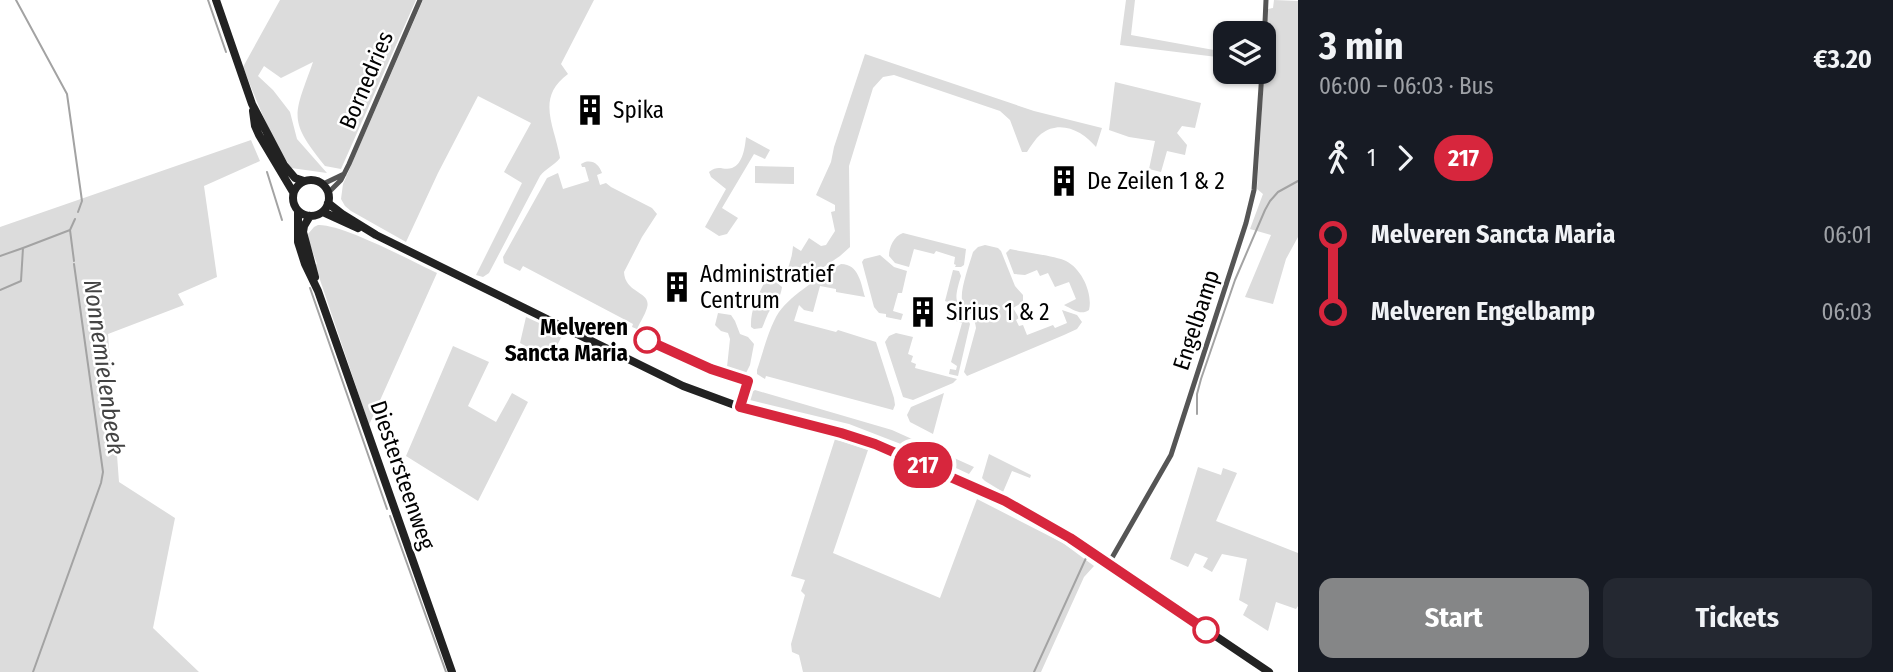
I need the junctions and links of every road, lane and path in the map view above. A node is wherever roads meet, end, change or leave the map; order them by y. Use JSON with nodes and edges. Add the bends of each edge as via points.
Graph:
{"nodes":[{"id":1,"x":216,"y":0,"type":"edge"},
{"id":2,"x":420,"y":0,"type":"edge"},
{"id":3,"x":1266,"y":0,"type":"edge"},
{"id":4,"x":1265,"y":21,"type":"edge"},
{"id":5,"x":1261,"y":84,"type":"edge"},
{"id":6,"x":252,"y":104,"type":"junction"},
{"id":7,"x":344,"y":174,"type":"junction"},
{"id":8,"x":304,"y":181,"type":"junction"},
{"id":9,"x":323,"y":184,"type":"junction"},
{"id":10,"x":293,"y":192,"type":"junction"},
{"id":11,"x":328,"y":193,"type":"junction"},
{"id":12,"x":328,"y":203,"type":"junction"},
{"id":13,"x":298,"y":211,"type":"junction"},
{"id":14,"x":323,"y":212,"type":"junction"},
{"id":15,"x":310,"y":216,"type":"junction"},
{"id":16,"x":376,"y":235,"type":"junction"},
{"id":17,"x":318,"y":291,"type":"junction"},
{"id":18,"x":1109,"y":563,"type":"junction"},
{"id":19,"x":452,"y":672,"type":"edge"},
{"id":20,"x":1269,"y":672,"type":"edge"}],
"edges":[{"from":1,"to":6,"type":"main road"},
{"from":2,"to":7,"type":"street","name":"Bornedries"},
{"from":3,"to":4,"type":"street"},
{"from":5,"to":18,"type":"street","name":"Engelbamp","via":[[1254,190],[1246,223],[1171,455]]},
{"from":6,"to":8,"type":"main road","via":[[284,165]]},
{"from":6,"to":10,"type":"main road","via":[[259,135]]},
{"from":7,"to":9,"type":"street"},
{"from":7,"to":11,"type":"street","name":"Bornedries"},
{"from":8,"to":9,"type":"main road"},
{"from":8,"to":10,"type":"main road"},
{"from":9,"to":11,"type":"main road"},
{"from":10,"to":13,"type":"main road"},
{"from":11,"to":12,"type":"main road"},
{"from":12,"to":14,"type":"main road"},
{"from":12,"to":16,"type":"main road"},
{"from":13,"to":15,"type":"main road"},
{"from":13,"to":17,"type":"main road","name":"Diestersteenweg","via":[[298,242]]},
{"from":14,"to":15,"type":"main road"},
{"from":14,"to":16,"type":"main road"},
{"from":15,"to":17,"type":"main road","name":"Diestersteenweg","via":[[303,232]]},
{"from":16,"to":18,"type":"main road","via":[[683,386],[740,407],[858,438],[974,487],[1027,512]]},
{"from":17,"to":19,"type":"main road","name":"Diestersteenweg"},
{"from":18,"to":20,"type":"main road"}]}
